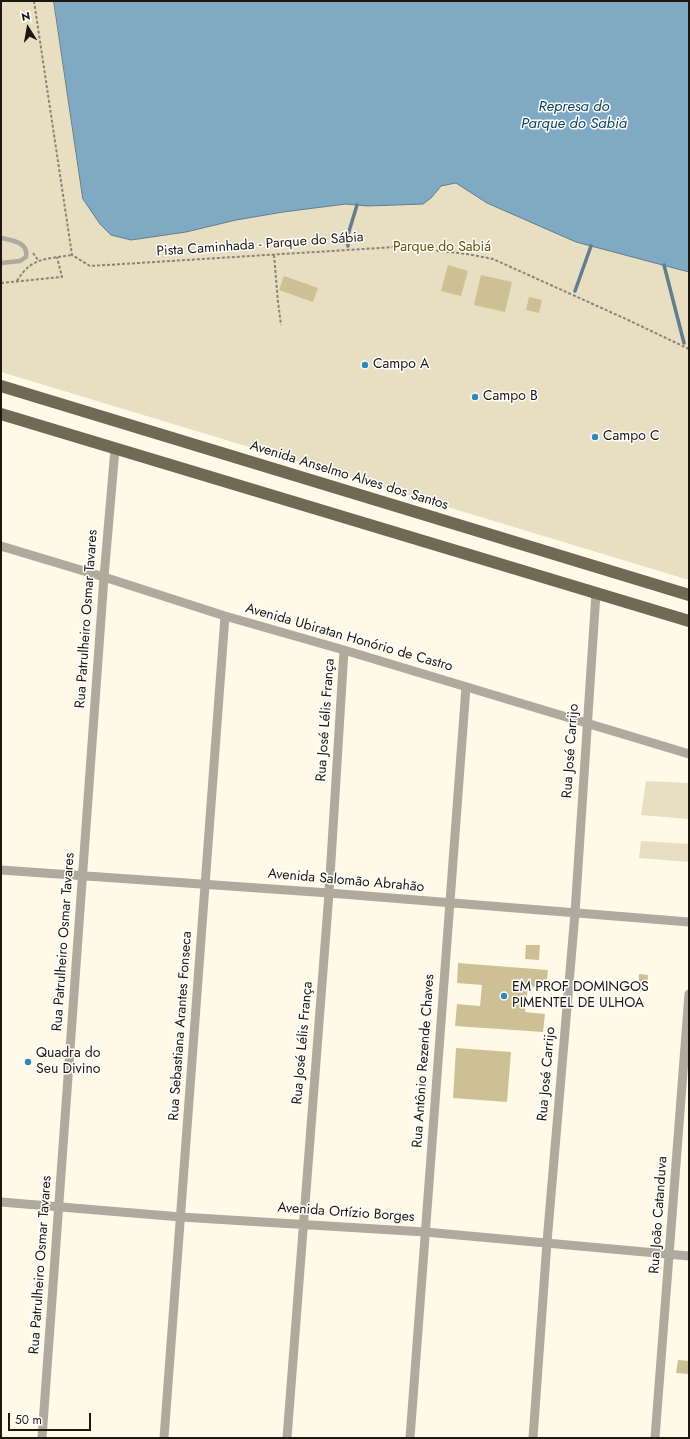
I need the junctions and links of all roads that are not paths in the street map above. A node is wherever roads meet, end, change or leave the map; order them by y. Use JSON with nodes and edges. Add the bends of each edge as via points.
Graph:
{"nodes":[{"id":1,"x":1,"y":238,"type":"edge"},
{"id":2,"x":1,"y":263,"type":"edge"},
{"id":3,"x":1,"y":386,"type":"edge"},
{"id":4,"x":1,"y":414,"type":"edge"},
{"id":5,"x":115,"y":449,"type":"junction"},
{"id":6,"x":1,"y":546,"type":"edge"},
{"id":7,"x":104,"y":577,"type":"junction"},
{"id":8,"x":596,"y":593,"type":"junction"},
{"id":9,"x":689,"y":595,"type":"edge"},
{"id":10,"x":225,"y":616,"type":"junction"},
{"id":11,"x":689,"y":621,"type":"edge"},
{"id":12,"x":344,"y":650,"type":"junction"},
{"id":13,"x":466,"y":687,"type":"junction"},
{"id":14,"x":587,"y":723,"type":"junction"},
{"id":15,"x":689,"y":754,"type":"edge"},
{"id":16,"x":1,"y":870,"type":"edge"},
{"id":17,"x":82,"y":875,"type":"junction"},
{"id":18,"x":206,"y":884,"type":"junction"},
{"id":19,"x":329,"y":893,"type":"junction"},
{"id":20,"x":450,"y":903,"type":"junction"},
{"id":21,"x":575,"y":913,"type":"junction"},
{"id":22,"x":689,"y":922,"type":"edge"},
{"id":23,"x":689,"y":994,"type":"edge"},
{"id":24,"x":1,"y":1202,"type":"edge"},
{"id":25,"x":59,"y":1207,"type":"junction"},
{"id":26,"x":181,"y":1217,"type":"junction"},
{"id":27,"x":303,"y":1224,"type":"junction"},
{"id":28,"x":425,"y":1232,"type":"junction"},
{"id":29,"x":547,"y":1242,"type":"junction"},
{"id":30,"x":670,"y":1254,"type":"junction"},
{"id":31,"x":689,"y":1256,"type":"edge"},
{"id":32,"x":42,"y":1438,"type":"edge"},
{"id":33,"x":164,"y":1438,"type":"edge"},
{"id":34,"x":287,"y":1438,"type":"edge"},
{"id":35,"x":410,"y":1438,"type":"edge"},
{"id":36,"x":533,"y":1438,"type":"edge"},
{"id":37,"x":655,"y":1438,"type":"edge"}],
"edges":[{"from":1,"to":2,"type":"lane","via":[[18,241],[27,252],[20,261]]},
{"from":3,"to":9,"type":"main road","name":"Avenida Anselmo Alves dos Santos"},
{"from":4,"to":5,"type":"main road"},
{"from":5,"to":7,"type":"street","name":"Rua Patrulheiro Osmar Tavares"},
{"from":5,"to":8,"type":"main road"},
{"from":6,"to":7,"type":"street","name":"Avenida Ubiratan Honório de Castro"},
{"from":7,"to":10,"type":"street","name":"Avenida Ubiratan Honório de Castro"},
{"from":7,"to":17,"type":"street","name":"Rua Patrulheiro Osmar Tavares"},
{"from":8,"to":11,"type":"main road"},
{"from":8,"to":14,"type":"street","name":"Rua José Carrijo"},
{"from":10,"to":12,"type":"street","name":"Avenida Ubiratan Honório de Castro"},
{"from":10,"to":18,"type":"street","name":"Rua Sebastiana Arantes Fonseca"},
{"from":12,"to":13,"type":"street","name":"Avenida Ubiratan Honório de Castro"},
{"from":12,"to":19,"type":"street","name":"Rua José Lélis França"},
{"from":13,"to":14,"type":"street","name":"Avenida Ubiratan Honório de Castro"},
{"from":13,"to":20,"type":"street","name":"Rua Antônio Rezende Chaves"},
{"from":14,"to":15,"type":"street","name":"Avenida Ubiratan Honório de Castro"},
{"from":14,"to":21,"type":"street","name":"Rua José Carrijo"},
{"from":16,"to":17,"type":"street","name":"Avenida Salomão Abrahão"},
{"from":17,"to":18,"type":"street","name":"Avenida Salomão Abrahão"},
{"from":17,"to":25,"type":"street","name":"Rua Patrulheiro Osmar Tavares"},
{"from":18,"to":19,"type":"street","name":"Avenida Salomão Abrahão"},
{"from":18,"to":26,"type":"street","name":"Rua Sebastiana Arantes Fonseca"},
{"from":19,"to":20,"type":"street","name":"Avenida Salomão Abrahão"},
{"from":19,"to":27,"type":"street","name":"Rua José Lélis França"},
{"from":20,"to":21,"type":"street","name":"Avenida Salomão Abrahão"},
{"from":20,"to":28,"type":"street","name":"Rua Antônio Rezende Chaves"},
{"from":21,"to":22,"type":"street","name":"Avenida Salomão Abrahão"},
{"from":21,"to":29,"type":"street","name":"Rua José Carrijo"},
{"from":23,"to":30,"type":"street","name":"Rua João Catanduva"},
{"from":24,"to":25,"type":"street","name":"Avenida Ortízio Borges"},
{"from":25,"to":26,"type":"street","name":"Avenida Ortízio Borges"},
{"from":25,"to":32,"type":"street","name":"Rua Patrulheiro Osmar Tavares"},
{"from":26,"to":27,"type":"street","name":"Avenida Ortízio Borges"},
{"from":26,"to":33,"type":"street","name":"Rua Sebastiana Arantes Fonseca"},
{"from":27,"to":28,"type":"street","name":"Avenida Ortízio Borges"},
{"from":27,"to":34,"type":"street","name":"Rua José Lélis França"},
{"from":28,"to":29,"type":"street","name":"Avenida Ortízio Borges"},
{"from":28,"to":35,"type":"street","name":"Rua Antônio Rezende Chaves"},
{"from":29,"to":30,"type":"street","name":"Avenida Ortízio Borges"},
{"from":29,"to":36,"type":"street","name":"Rua José Carrijo"},
{"from":30,"to":31,"type":"street","name":"Avenida Ortízio Borges"},
{"from":30,"to":37,"type":"street","name":"Rua João Catanduva"}]}
